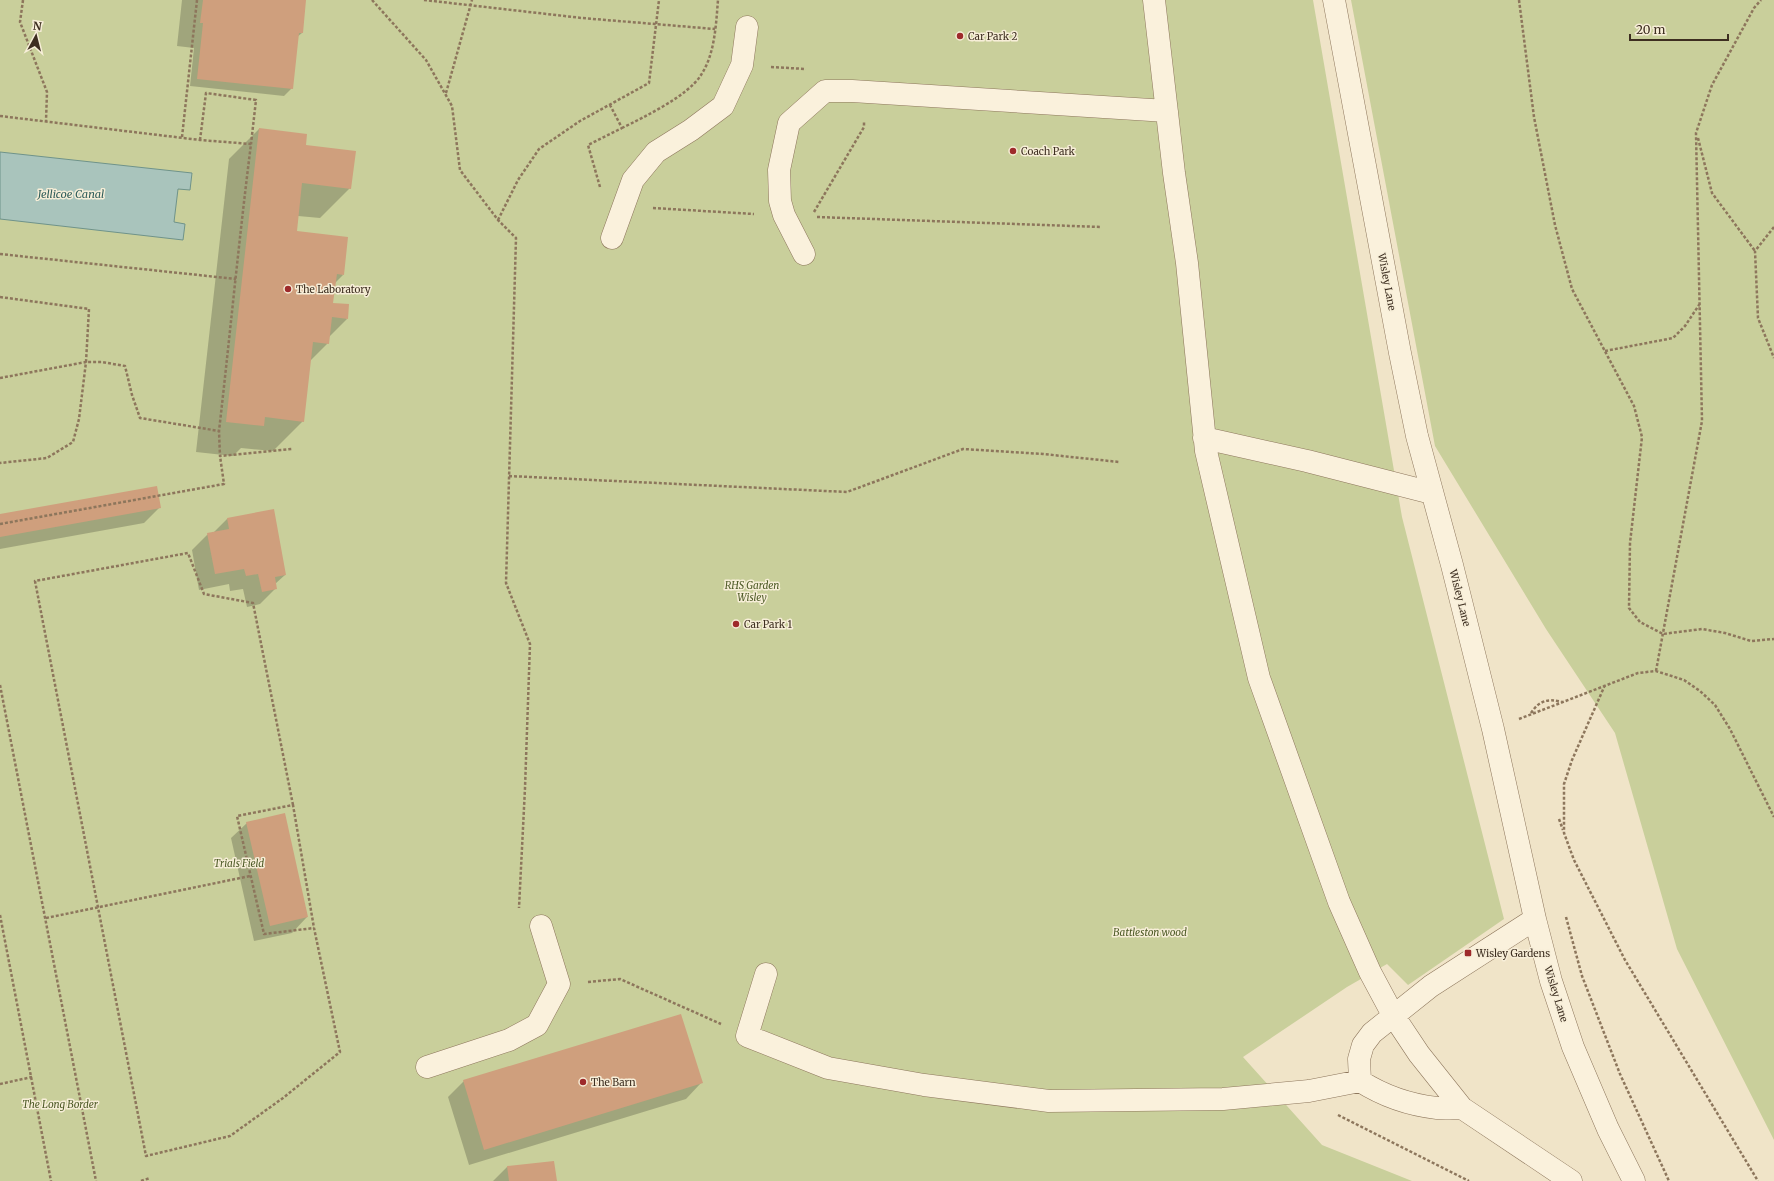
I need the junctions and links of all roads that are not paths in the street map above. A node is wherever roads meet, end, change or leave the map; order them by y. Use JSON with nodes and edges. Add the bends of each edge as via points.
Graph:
{"nodes":[{"id":1,"x":1154,"y":0,"type":"edge"},
{"id":2,"x":1334,"y":0,"type":"edge"},
{"id":3,"x":747,"y":27,"type":"dead end"},
{"id":4,"x":1167,"y":111,"type":"junction"},
{"id":5,"x":612,"y":238,"type":"dead end"},
{"id":6,"x":804,"y":254,"type":"dead end"},
{"id":7,"x":1204,"y":438,"type":"junction"},
{"id":8,"x":1432,"y":493,"type":"junction"},
{"id":9,"x":1535,"y":919,"type":"junction"},
{"id":10,"x":541,"y":926,"type":"dead end"},
{"id":11,"x":766,"y":974,"type":"dead end"},
{"id":12,"x":1393,"y":1015,"type":"junction"},
{"id":13,"x":427,"y":1067,"type":"dead end"},
{"id":14,"x":1360,"y":1081,"type":"junction"},
{"id":15,"x":1462,"y":1108,"type":"junction"},
{"id":16,"x":1571,"y":1181,"type":"edge"},
{"id":17,"x":1634,"y":1181,"type":"edge"}],
"edges":[{"from":1,"to":4,"type":"street"},
{"from":2,"to":8,"type":"street","name":"Wisley Lane","via":[[1402,361]]},
{"from":3,"to":5,"type":"street","via":[[742,65],[723,106],[656,152],[633,180]]},
{"from":4,"to":6,"type":"street","via":[[825,91],[789,123],[779,170],[780,201],[784,215]]},
{"from":4,"to":7,"type":"street","via":[[1187,262]]},
{"from":7,"to":8,"type":"street"},
{"from":7,"to":12,"type":"street","via":[[1259,678],[1339,902],[1370,972]]},
{"from":8,"to":9,"type":"street","name":"Wisley Lane","via":[[1492,729]]},
{"from":9,"to":12,"type":"street","via":[[1471,959]]},
{"from":9,"to":17,"type":"street","name":"Wisley Lane","via":[[1551,981],[1573,1047],[1608,1129]]},
{"from":10,"to":13,"type":"street","via":[[559,984],[537,1025],[509,1040]]},
{"from":11,"to":14,"type":"street","via":[[747,1036],[828,1068],[924,1086],[1049,1101],[1223,1098],[1309,1091]]},
{"from":12,"to":14,"type":"street","via":[[1372,1032],[1363,1045],[1358,1059]]},
{"from":12,"to":15,"type":"street"},
{"from":14,"to":15,"type":"street","via":[[1374,1090],[1408,1101],[1437,1108]]},
{"from":15,"to":16,"type":"street"}]}
